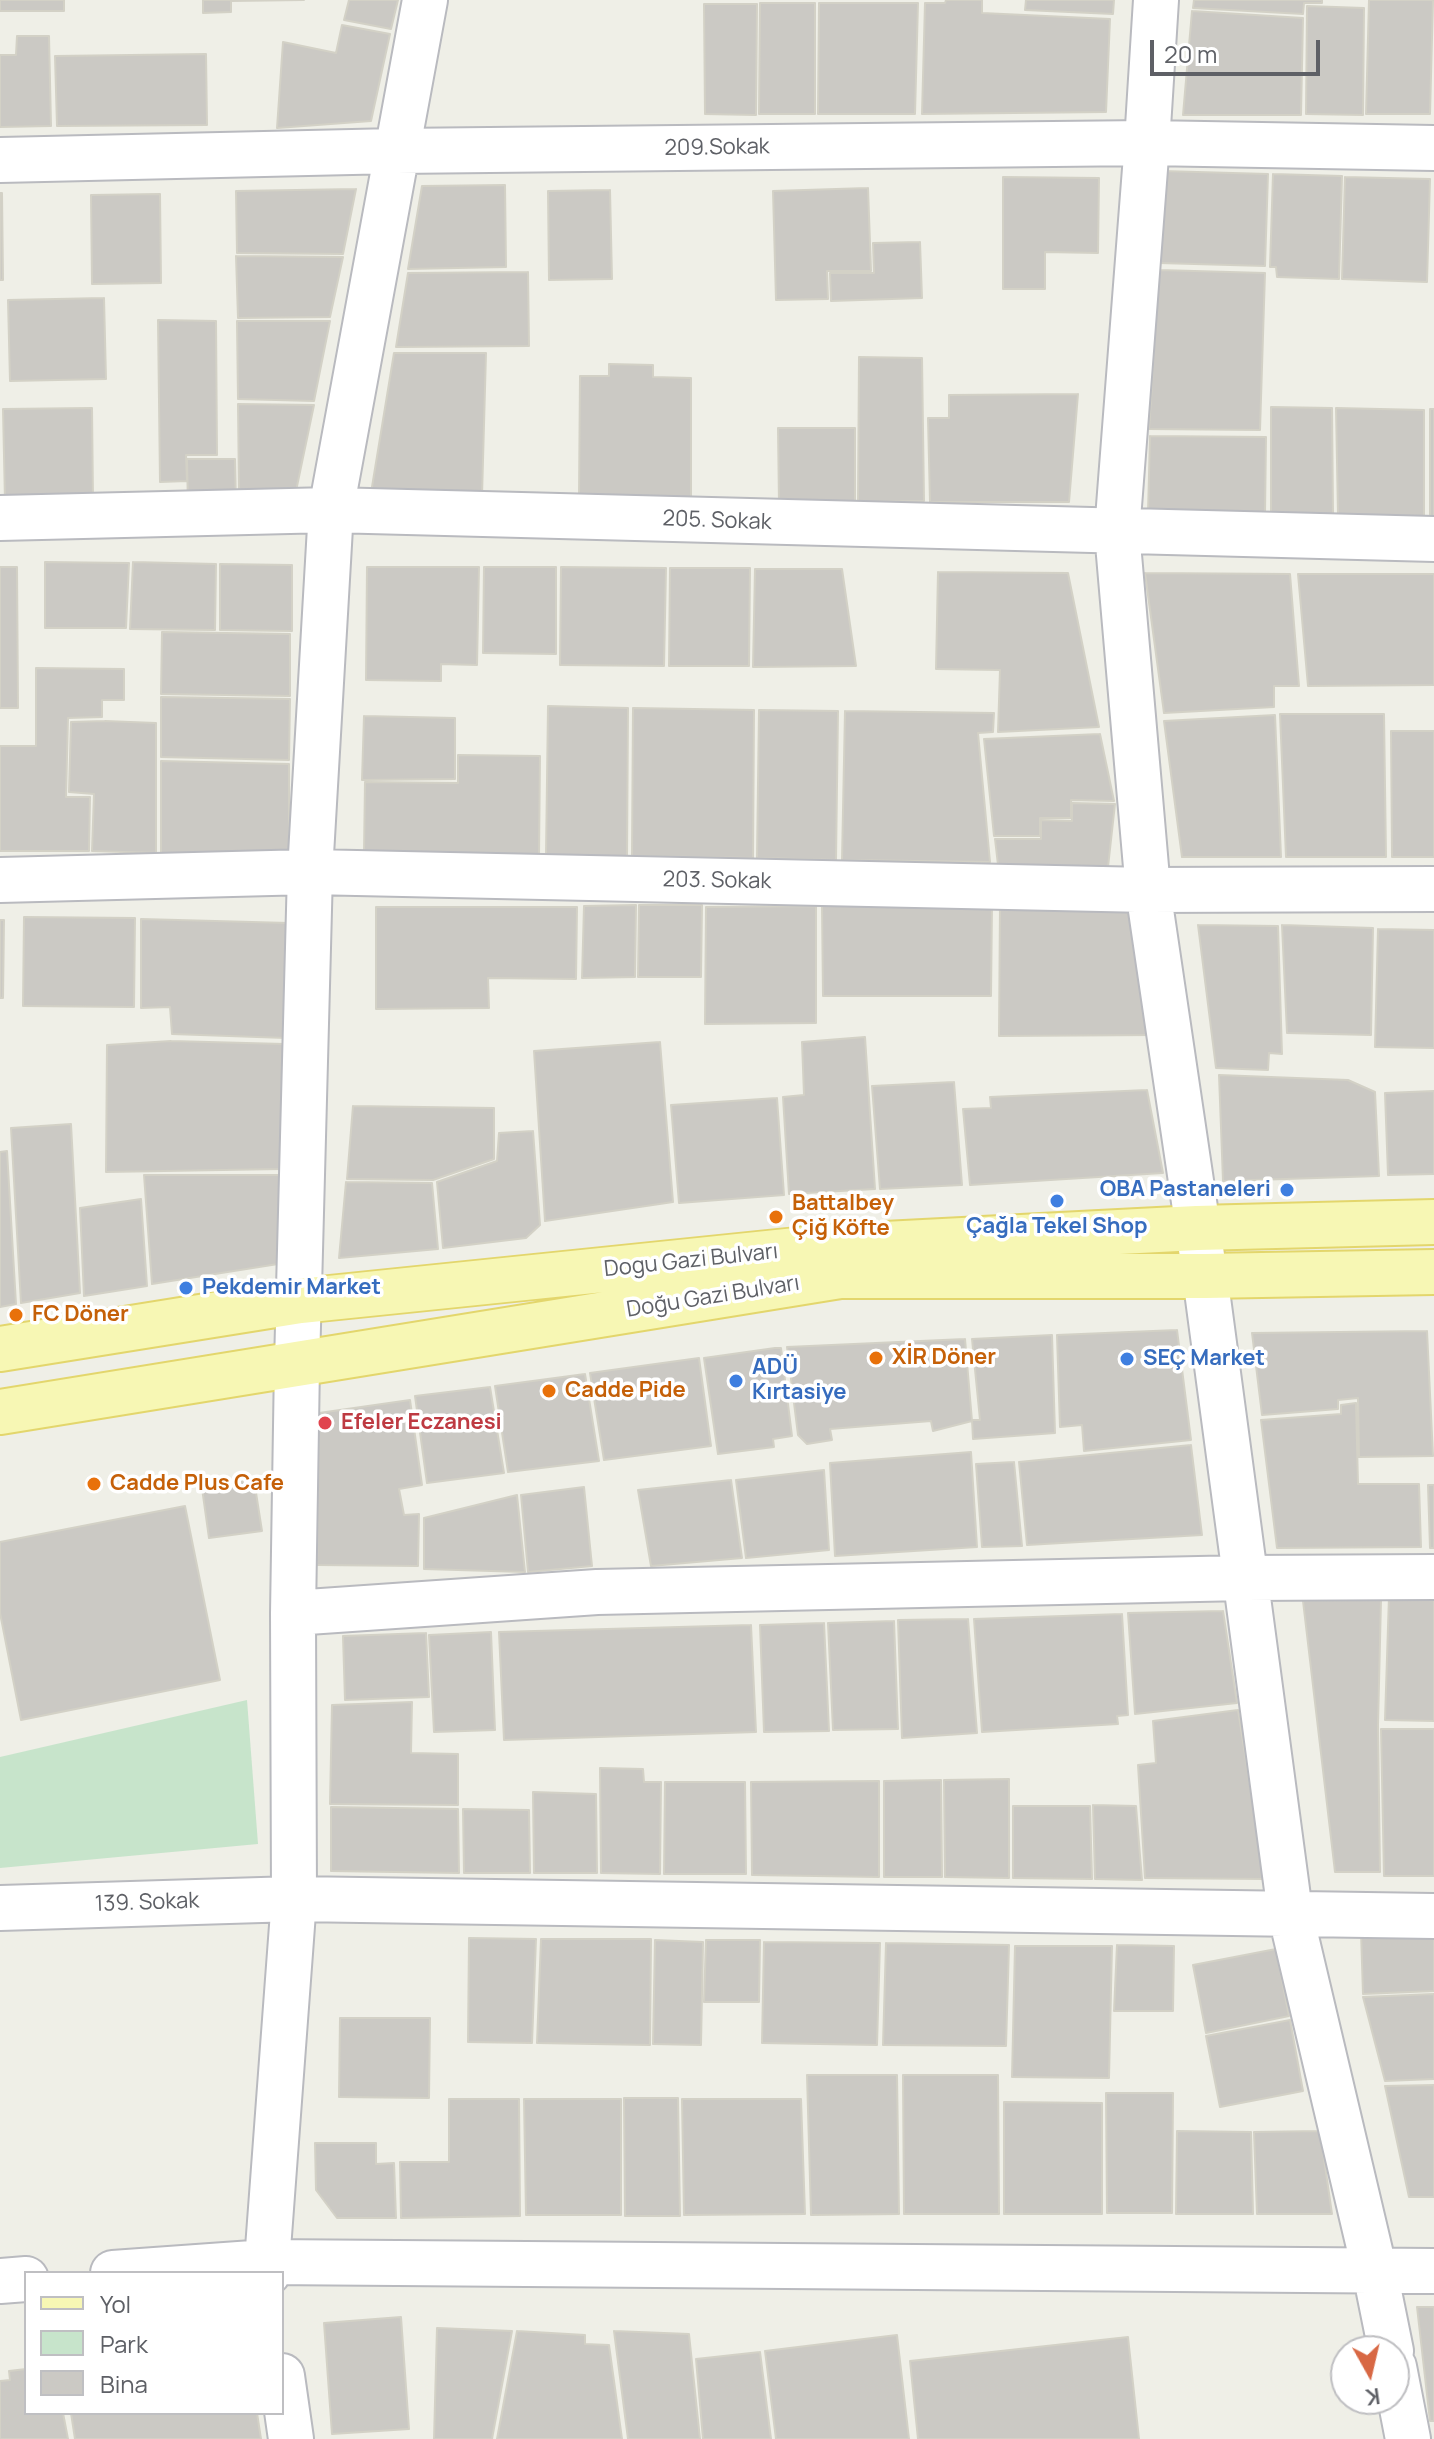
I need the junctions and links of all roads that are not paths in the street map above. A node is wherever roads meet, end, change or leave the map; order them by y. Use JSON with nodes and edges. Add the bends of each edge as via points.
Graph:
{"nodes":[{"id":1,"x":425,"y":0,"type":"edge"},
{"id":2,"x":1156,"y":0,"type":"edge"},
{"id":3,"x":1147,"y":143,"type":"junction"},
{"id":4,"x":1434,"y":148,"type":"edge"},
{"id":5,"x":396,"y":151,"type":"junction"},
{"id":6,"x":0,"y":160,"type":"edge"},
{"id":7,"x":331,"y":510,"type":"junction"},
{"id":8,"x":0,"y":518,"type":"edge"},
{"id":9,"x":1117,"y":532,"type":"junction"},
{"id":10,"x":1434,"y":539,"type":"edge"},
{"id":11,"x":310,"y":872,"type":"junction"},
{"id":12,"x":0,"y":880,"type":"edge"},
{"id":13,"x":1434,"y":889,"type":"edge"},
{"id":14,"x":1148,"y":890,"type":"junction"},
{"id":15,"x":1434,"y":1222,"type":"edge"},
{"id":16,"x":1197,"y":1228,"type":"junction"},
{"id":17,"x":1434,"y":1272,"type":"edge"},
{"id":18,"x":1205,"y":1276,"type":"junction"},
{"id":19,"x":300,"y":1301,"type":"junction"},
{"id":20,"x":0,"y":1349,"type":"edge"},
{"id":21,"x":297,"y":1364,"type":"junction"},
{"id":22,"x":0,"y":1412,"type":"edge"},
{"id":23,"x":1434,"y":1577,"type":"edge"},
{"id":24,"x":1245,"y":1578,"type":"junction"},
{"id":25,"x":293,"y":1613,"type":"junction"},
{"id":26,"x":294,"y":1899,"type":"junction"},
{"id":27,"x":0,"y":1908,"type":"edge"},
{"id":28,"x":1290,"y":1912,"type":"junction"},
{"id":29,"x":1434,"y":1916,"type":"edge"},
{"id":30,"x":267,"y":2268,"type":"edge"},
{"id":31,"x":175,"y":2271,"type":"edge"},
{"id":32,"x":1434,"y":2271,"type":"edge"},
{"id":33,"x":1375,"y":2272,"type":"junction"},
{"id":34,"x":24,"y":2279,"type":"edge"},
{"id":35,"x":0,"y":2281,"type":"edge"},
{"id":36,"x":1388,"y":2335,"type":"edge"},
{"id":37,"x":284,"y":2390,"type":"edge"},
{"id":38,"x":1403,"y":2415,"type":"edge"},
{"id":39,"x":291,"y":2439,"type":"edge"},
{"id":40,"x":1408,"y":2439,"type":"edge"}],
"edges":[{"from":1,"to":5,"type":"street"},
{"from":2,"to":3,"type":"street"},
{"from":3,"to":4,"type":"street","name":"209.Sokak"},
{"from":3,"to":5,"type":"street","name":"209.Sokak"},
{"from":3,"to":9,"type":"street"},
{"from":5,"to":6,"type":"street","name":"209.Sokak"},
{"from":5,"to":7,"type":"street"},
{"from":7,"to":8,"type":"street","name":"205. Sokak"},
{"from":7,"to":9,"type":"street","name":"205. Sokak"},
{"from":7,"to":11,"type":"street"},
{"from":9,"to":10,"type":"street","name":"205. Sokak"},
{"from":9,"to":14,"type":"street"},
{"from":11,"to":12,"type":"street","name":"203. Sokak"},
{"from":11,"to":14,"type":"street","name":"203. Sokak"},
{"from":11,"to":19,"type":"street"},
{"from":13,"to":14,"type":"street","name":"203. Sokak"},
{"from":14,"to":16,"type":"street"},
{"from":15,"to":16,"type":"main road","name":"Dogu Gazi Bulvarı"},
{"from":16,"to":18,"type":"street"},
{"from":16,"to":19,"type":"main road","name":"Dogu Gazi Bulvarı","via":[[826,1247]]},
{"from":17,"to":18,"type":"main road","name":"Doğu Gazi Bulvarı"},
{"from":18,"to":21,"type":"main road","name":"Doğu Gazi Bulvarı","via":[[840,1276]]},
{"from":18,"to":24,"type":"street"},
{"from":19,"to":20,"type":"main road","name":"Dogu Gazi Bulvarı"},
{"from":19,"to":21,"type":"street"},
{"from":21,"to":22,"type":"main road","name":"Doğu Gazi Bulvarı"},
{"from":21,"to":25,"type":"street"},
{"from":23,"to":24,"type":"street"},
{"from":24,"to":25,"type":"street","via":[[597,1592]]},
{"from":24,"to":28,"type":"street"},
{"from":25,"to":26,"type":"street"},
{"from":26,"to":27,"type":"street","name":"139. Sokak"},
{"from":26,"to":28,"type":"street","name":"139. Sokak"},
{"from":26,"to":30,"type":"street"},
{"from":28,"to":29,"type":"street","name":"139. Sokak"},
{"from":28,"to":33,"type":"street"},
{"from":30,"to":31,"type":"street"},
{"from":30,"to":33,"type":"street","via":[[809,2265]]},
{"from":32,"to":33,"type":"street"},
{"from":33,"to":36,"type":"street"},
{"from":34,"to":35,"type":"street"},
{"from":37,"to":39,"type":"street"},
{"from":38,"to":40,"type":"street"}]}
